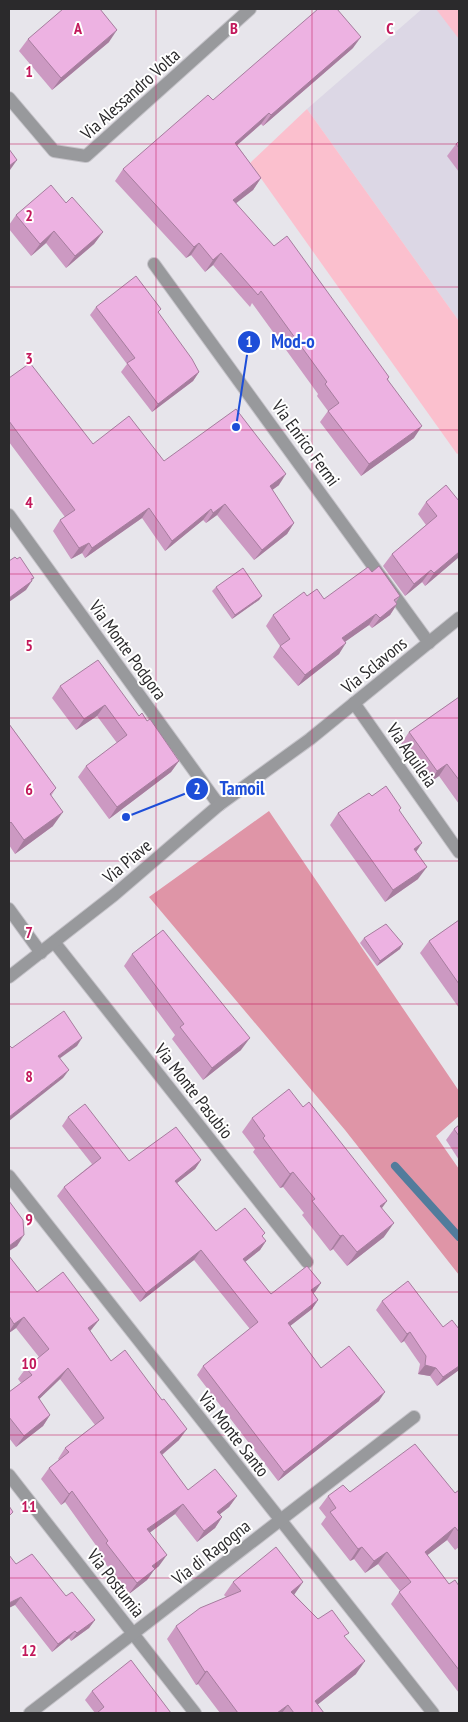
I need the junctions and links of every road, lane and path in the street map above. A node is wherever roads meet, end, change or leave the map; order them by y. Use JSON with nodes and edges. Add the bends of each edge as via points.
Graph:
{"nodes":[{"id":1,"x":250,"y":9,"type":"edge"},
{"id":2,"x":9,"y":98,"type":"edge"},
{"id":3,"x":154,"y":264,"type":"dead end"},
{"id":4,"x":9,"y":515,"type":"edge"},
{"id":5,"x":459,"y":618,"type":"edge"},
{"id":6,"x":429,"y":643,"type":"junction"},
{"id":7,"x":354,"y":703,"type":"junction"},
{"id":8,"x":268,"y":770,"type":"joint"},
{"id":9,"x":219,"y":805,"type":"junction"},
{"id":10,"x":459,"y":852,"type":"edge"},
{"id":11,"x":9,"y":909,"type":"edge"},
{"id":12,"x":54,"y":942,"type":"junction"},
{"id":13,"x":41,"y":953,"type":"junction"},
{"id":14,"x":9,"y":977,"type":"edge"},
{"id":15,"x":9,"y":1176,"type":"edge"},
{"id":16,"x":307,"y":1262,"type":"dead end"},
{"id":17,"x":414,"y":1417,"type":"dead end"},
{"id":18,"x":9,"y":1475,"type":"edge"},
{"id":19,"x":280,"y":1521,"type":"junction"},
{"id":20,"x":134,"y":1634,"type":"junction"},
{"id":21,"x":30,"y":1713,"type":"edge"},
{"id":22,"x":195,"y":1713,"type":"edge"},
{"id":23,"x":433,"y":1713,"type":"edge"}],
"edges":[{"from":1,"to":2,"type":"street","name":"Via Alessandro Volta","via":[[86,156],[54,150]]},
{"from":3,"to":6,"type":"street","name":"Via Enrico Fermi"},
{"from":4,"to":9,"type":"street","name":"Via Monte Podgora"},
{"from":5,"to":6,"type":"street","name":"Via Sclavons"},
{"from":6,"to":7,"type":"street","name":"Via Sclavons"},
{"from":7,"to":8,"type":"street","name":"Via Sclavons"},
{"from":7,"to":10,"type":"street","name":"Via Aquileia"},
{"from":8,"to":9,"type":"street","name":"Via Piave"},
{"from":9,"to":12,"type":"street","name":"Via Piave"},
{"from":11,"to":13,"type":"street"},
{"from":12,"to":13,"type":"street","name":"Via Piave"},
{"from":12,"to":16,"type":"street","name":"Via Monte Pasubio"},
{"from":13,"to":14,"type":"street","name":"Via Piave"},
{"from":15,"to":19,"type":"street","name":"Via Monte Santo"},
{"from":17,"to":19,"type":"street","name":"Via di Ragogna"},
{"from":18,"to":20,"type":"street","name":"Via Postumia"},
{"from":19,"to":20,"type":"street","name":"Via di Ragogna"},
{"from":19,"to":23,"type":"street","name":"Via Monte Santo"},
{"from":20,"to":21,"type":"street","name":"Via di Ragogna"},
{"from":20,"to":22,"type":"street","name":"Via Postumia"}]}
